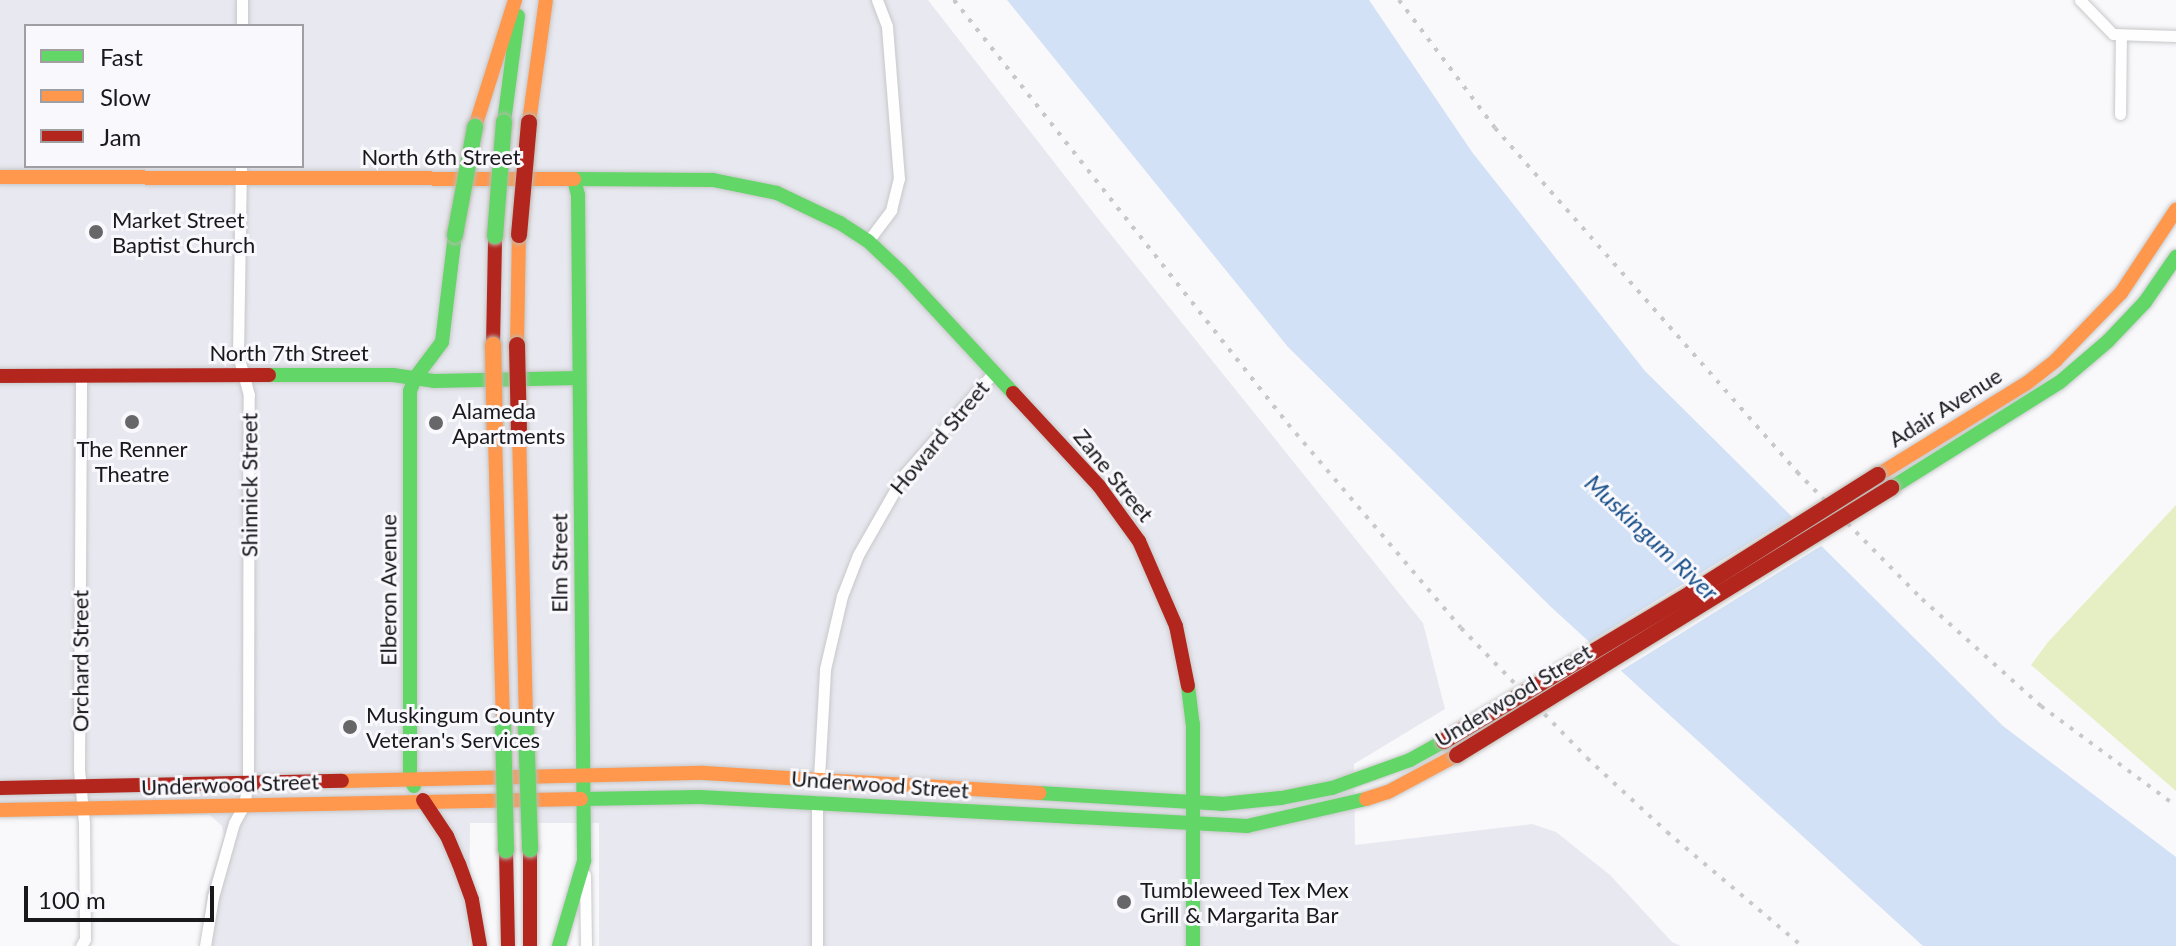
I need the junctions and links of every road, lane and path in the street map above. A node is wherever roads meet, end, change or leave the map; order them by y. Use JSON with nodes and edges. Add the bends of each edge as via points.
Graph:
{"nodes":[{"id":1,"x":242,"y":0,"type":"edge"},
{"id":2,"x":517,"y":0,"type":"edge"},
{"id":3,"x":877,"y":0,"type":"edge"},
{"id":4,"x":2080,"y":0,"type":"edge"},
{"id":5,"x":545,"y":4,"type":"edge"},
{"id":6,"x":242,"y":24,"type":"edge"},
{"id":7,"x":2121,"y":36,"type":"junction"},
{"id":8,"x":2176,"y":36,"type":"edge"},
{"id":9,"x":2120,"y":114,"type":"dead end"},
{"id":10,"x":241,"y":172,"type":"edge"},
{"id":11,"x":0,"y":177,"type":"edge"},
{"id":12,"x":575,"y":179,"type":"junction"},
{"id":13,"x":2176,"y":210,"type":"edge"},
{"id":14,"x":868,"y":241,"type":"junction"},
{"id":15,"x":2176,"y":257,"type":"edge"},
{"id":16,"x":994,"y":372,"type":"junction"},
{"id":17,"x":81,"y":375,"type":"junction"},
{"id":18,"x":243,"y":375,"type":"junction"},
{"id":19,"x":0,"y":376,"type":"edge"},
{"id":20,"x":415,"y":378,"type":"junction"},
{"id":21,"x":578,"y":378,"type":"junction"},
{"id":22,"x":1691,"y":593,"type":"joint"},
{"id":23,"x":1701,"y":608,"type":"joint"},
{"id":24,"x":584,"y":775,"type":"junction"},
{"id":25,"x":819,"y":778,"type":"junction"},
{"id":26,"x":410,"y":779,"type":"junction"},
{"id":27,"x":248,"y":783,"type":"junction"},
{"id":28,"x":81,"y":787,"type":"junction"},
{"id":29,"x":0,"y":788,"type":"edge"},
{"id":30,"x":585,"y":797,"type":"junction"},
{"id":31,"x":423,"y":800,"type":"junction"},
{"id":32,"x":817,"y":801,"type":"junction"},
{"id":33,"x":1192,"y":803,"type":"junction"},
{"id":34,"x":244,"y":805,"type":"junction"},
{"id":35,"x":0,"y":810,"type":"edge"},
{"id":36,"x":83,"y":810,"type":"junction"},
{"id":37,"x":1192,"y":825,"type":"junction"},
{"id":38,"x":584,"y":861,"type":"junction"},
{"id":39,"x":81,"y":946,"type":"edge"},
{"id":40,"x":205,"y":946,"type":"edge"},
{"id":41,"x":480,"y":946,"type":"edge"},
{"id":42,"x":508,"y":946,"type":"edge"},
{"id":43,"x":530,"y":946,"type":"edge"},
{"id":44,"x":559,"y":946,"type":"edge"},
{"id":45,"x":586,"y":946,"type":"edge"},
{"id":46,"x":817,"y":946,"type":"edge"},
{"id":47,"x":1193,"y":946,"type":"edge"}],
"edges":[{"from":1,"to":6,"type":"street"},
{"from":2,"to":20,"type":"main road","bridge":true,"via":[[475,127],[442,342]]},
{"from":2,"to":42,"type":"main road","bridge":true,"via":[[495,236],[493,345]]},
{"from":3,"to":14,"type":"street","via":[[887,26],[899,179],[891,210]]},
{"from":4,"to":7,"type":"street"},
{"from":5,"to":43,"type":"main road","bridge":true,"via":[[519,235],[517,345]]},
{"from":7,"to":8,"type":"street"},
{"from":7,"to":9,"type":"street"},
{"from":10,"to":11,"type":"main road","name":"North 6th Street"},
{"from":10,"to":12,"type":"main road","name":"North 6th Street"},
{"from":10,"to":18,"type":"street","name":"Shinnick Street","via":[[238,355]]},
{"from":12,"to":14,"type":"main road","name":"North 6th Street","via":[[733,183],[795,199]]},
{"from":12,"to":21,"type":"main road","name":"Elm Street"},
{"from":13,"to":22,"type":"main road","name":"Adair Avenue","bridge":true,"via":[[2121,293],[2027,383]]},
{"from":14,"to":16,"type":"main road","name":"Zane Street"},
{"from":15,"to":23,"type":"main road","name":"Adair Avenue","bridge":true,"via":[[2127,321],[2060,382]]},
{"from":16,"to":25,"type":"street","name":"Howard Street","via":[[903,476],[858,555],[825,669]]},
{"from":16,"to":33,"type":"main road","name":"Zane Street","via":[[1099,486],[1153,568],[1186,665],[1193,724]]},
{"from":17,"to":18,"type":"main road","name":"North 7th Street"},
{"from":17,"to":19,"type":"main road","name":"North 7th Street"},
{"from":17,"to":28,"type":"street","name":"Orchard Street"},
{"from":18,"to":20,"type":"main road","name":"North 7th Street"},
{"from":18,"to":27,"type":"street","name":"Shinnick Street","via":[[249,395]]},
{"from":20,"to":21,"type":"main road","name":"North 7th Street"},
{"from":20,"to":26,"type":"main road","name":"Elberon Avenue","via":[[410,391]]},
{"from":21,"to":24,"type":"main road","name":"Elm Street"},
{"from":22,"to":33,"type":"main road","name":"Underwood Street","bridge":true,"via":[[1410,760],[1332,788],[1249,803]]},
{"from":23,"to":37,"type":"main road","name":"Underwood Street","bridge":true,"via":[[1388,792],[1332,811],[1247,826]]},
{"from":24,"to":25,"type":"main road","name":"Underwood Street"},
{"from":24,"to":26,"type":"main road","name":"Underwood Street"},
{"from":24,"to":30,"type":"main road","name":"Elm Street"},
{"from":25,"to":33,"type":"main road","name":"Underwood Street"},
{"from":26,"to":27,"type":"main road","name":"Underwood Street"},
{"from":26,"to":31,"type":"main road"},
{"from":27,"to":28,"type":"main road","name":"Underwood Street"},
{"from":27,"to":34,"type":"street","name":"Shinnick Street"},
{"from":28,"to":29,"type":"main road","name":"Underwood Street"},
{"from":28,"to":36,"type":"street","name":"Orchard Street"},
{"from":30,"to":31,"type":"main road","name":"Underwood Street"},
{"from":30,"to":32,"type":"main road","name":"Underwood Street"},
{"from":30,"to":38,"type":"main road","name":"Elm Street"},
{"from":31,"to":34,"type":"main road","name":"Underwood Street"},
{"from":31,"to":41,"type":"main road","via":[[459,864]]},
{"from":32,"to":37,"type":"main road","name":"Underwood Street"},
{"from":32,"to":46,"type":"street"},
{"from":33,"to":37,"type":"main road","name":"Zane Street"},
{"from":34,"to":36,"type":"main road","name":"Underwood Street"},
{"from":34,"to":40,"type":"street","name":"Shinnick Street","via":[[213,897]]},
{"from":35,"to":36,"type":"main road","name":"Underwood Street"},
{"from":36,"to":39,"type":"street","name":"Orchard Street"},
{"from":37,"to":47,"type":"main road","name":"Zane Street"},
{"from":38,"to":44,"type":"main road"},
{"from":38,"to":45,"type":"street","name":"Elm Street"}]}
